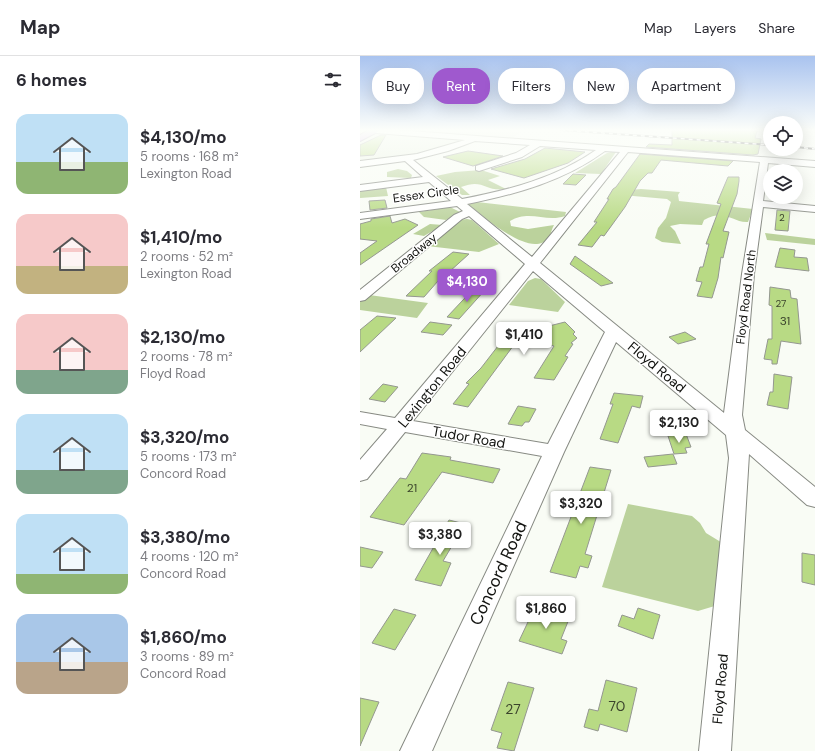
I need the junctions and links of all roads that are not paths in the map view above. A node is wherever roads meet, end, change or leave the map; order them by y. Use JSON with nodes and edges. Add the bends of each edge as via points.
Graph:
{"nodes":[{"id":1,"x":377,"y":162,"type":"edge"},
{"id":2,"x":403,"y":162,"type":"edge"},
{"id":3,"x":411,"y":162,"type":"edge"},
{"id":4,"x":496,"y":162,"type":"edge"},
{"id":5,"x":586,"y":162,"type":"edge"},
{"id":6,"x":616,"y":162,"type":"edge"},
{"id":7,"x":764,"y":162,"type":"edge"},
{"id":8,"x":795,"y":162,"type":"edge"},
{"id":9,"x":360,"y":164,"type":"edge"},
{"id":10,"x":815,"y":164,"type":"edge"},
{"id":11,"x":415,"y":166,"type":"junction"},
{"id":12,"x":479,"y":168,"type":"dead end"},
{"id":13,"x":432,"y":179,"type":"junction"},
{"id":14,"x":360,"y":188,"type":"edge"},
{"id":15,"x":759,"y":204,"type":"junction"},
{"id":16,"x":465,"y":207,"type":"junction"},
{"id":17,"x":815,"y":210,"type":"edge"},
{"id":18,"x":360,"y":216,"type":"edge"},
{"id":19,"x":534,"y":263,"type":"junction"},
{"id":20,"x":360,"y":297,"type":"edge"},
{"id":21,"x":614,"y":330,"type":"junction"},
{"id":22,"x":360,"y":418,"type":"edge"},
{"id":23,"x":401,"y":425,"type":"junction"},
{"id":24,"x":736,"y":433,"type":"junction"},
{"id":25,"x":554,"y":452,"type":"junction"},
{"id":26,"x":360,"y":474,"type":"edge"},
{"id":27,"x":815,"y":499,"type":"edge"},
{"id":28,"x":416,"y":751,"type":"edge"},
{"id":29,"x":715,"y":751,"type":"edge"}],
"edges":[{"from":1,"to":9,"type":"street"},
{"from":2,"to":11,"type":"street"},
{"from":3,"to":11,"type":"street","name":"Floyd Road"},
{"from":4,"to":12,"type":"street"},
{"from":5,"to":16,"type":"street","name":"Essex Circle","via":[[550,179]]},
{"from":6,"to":19,"type":"street","name":"Lexington Road"},
{"from":7,"to":15,"type":"street","name":"Floyd Road North"},
{"from":8,"to":10,"type":"street"},
{"from":11,"to":13,"type":"street","name":"Floyd Road"},
{"from":13,"to":14,"type":"street"},
{"from":13,"to":16,"type":"street","name":"Floyd Road"},
{"from":15,"to":17,"type":"street"},
{"from":15,"to":24,"type":"street","name":"Floyd Road North","via":[[748,274],[733,415]]},
{"from":16,"to":18,"type":"street","name":"Essex Circle"},
{"from":16,"to":19,"type":"street","name":"Floyd Road"},
{"from":16,"to":20,"type":"street","name":"Broadway","via":[[455,220]]},
{"from":19,"to":21,"type":"street","name":"Floyd Road"},
{"from":19,"to":23,"type":"street","name":"Lexington Road"},
{"from":21,"to":24,"type":"street","name":"Floyd Road"},
{"from":21,"to":25,"type":"street","name":"Concord Road"},
{"from":22,"to":23,"type":"street","name":"Tudor Road"},
{"from":23,"to":25,"type":"street","name":"Tudor Road"},
{"from":23,"to":26,"type":"street","name":"Lexington Road"},
{"from":24,"to":27,"type":"street"},
{"from":24,"to":29,"type":"street","name":"Floyd Road","via":[[739,458]]},
{"from":25,"to":28,"type":"street","name":"Concord Road"}]}
